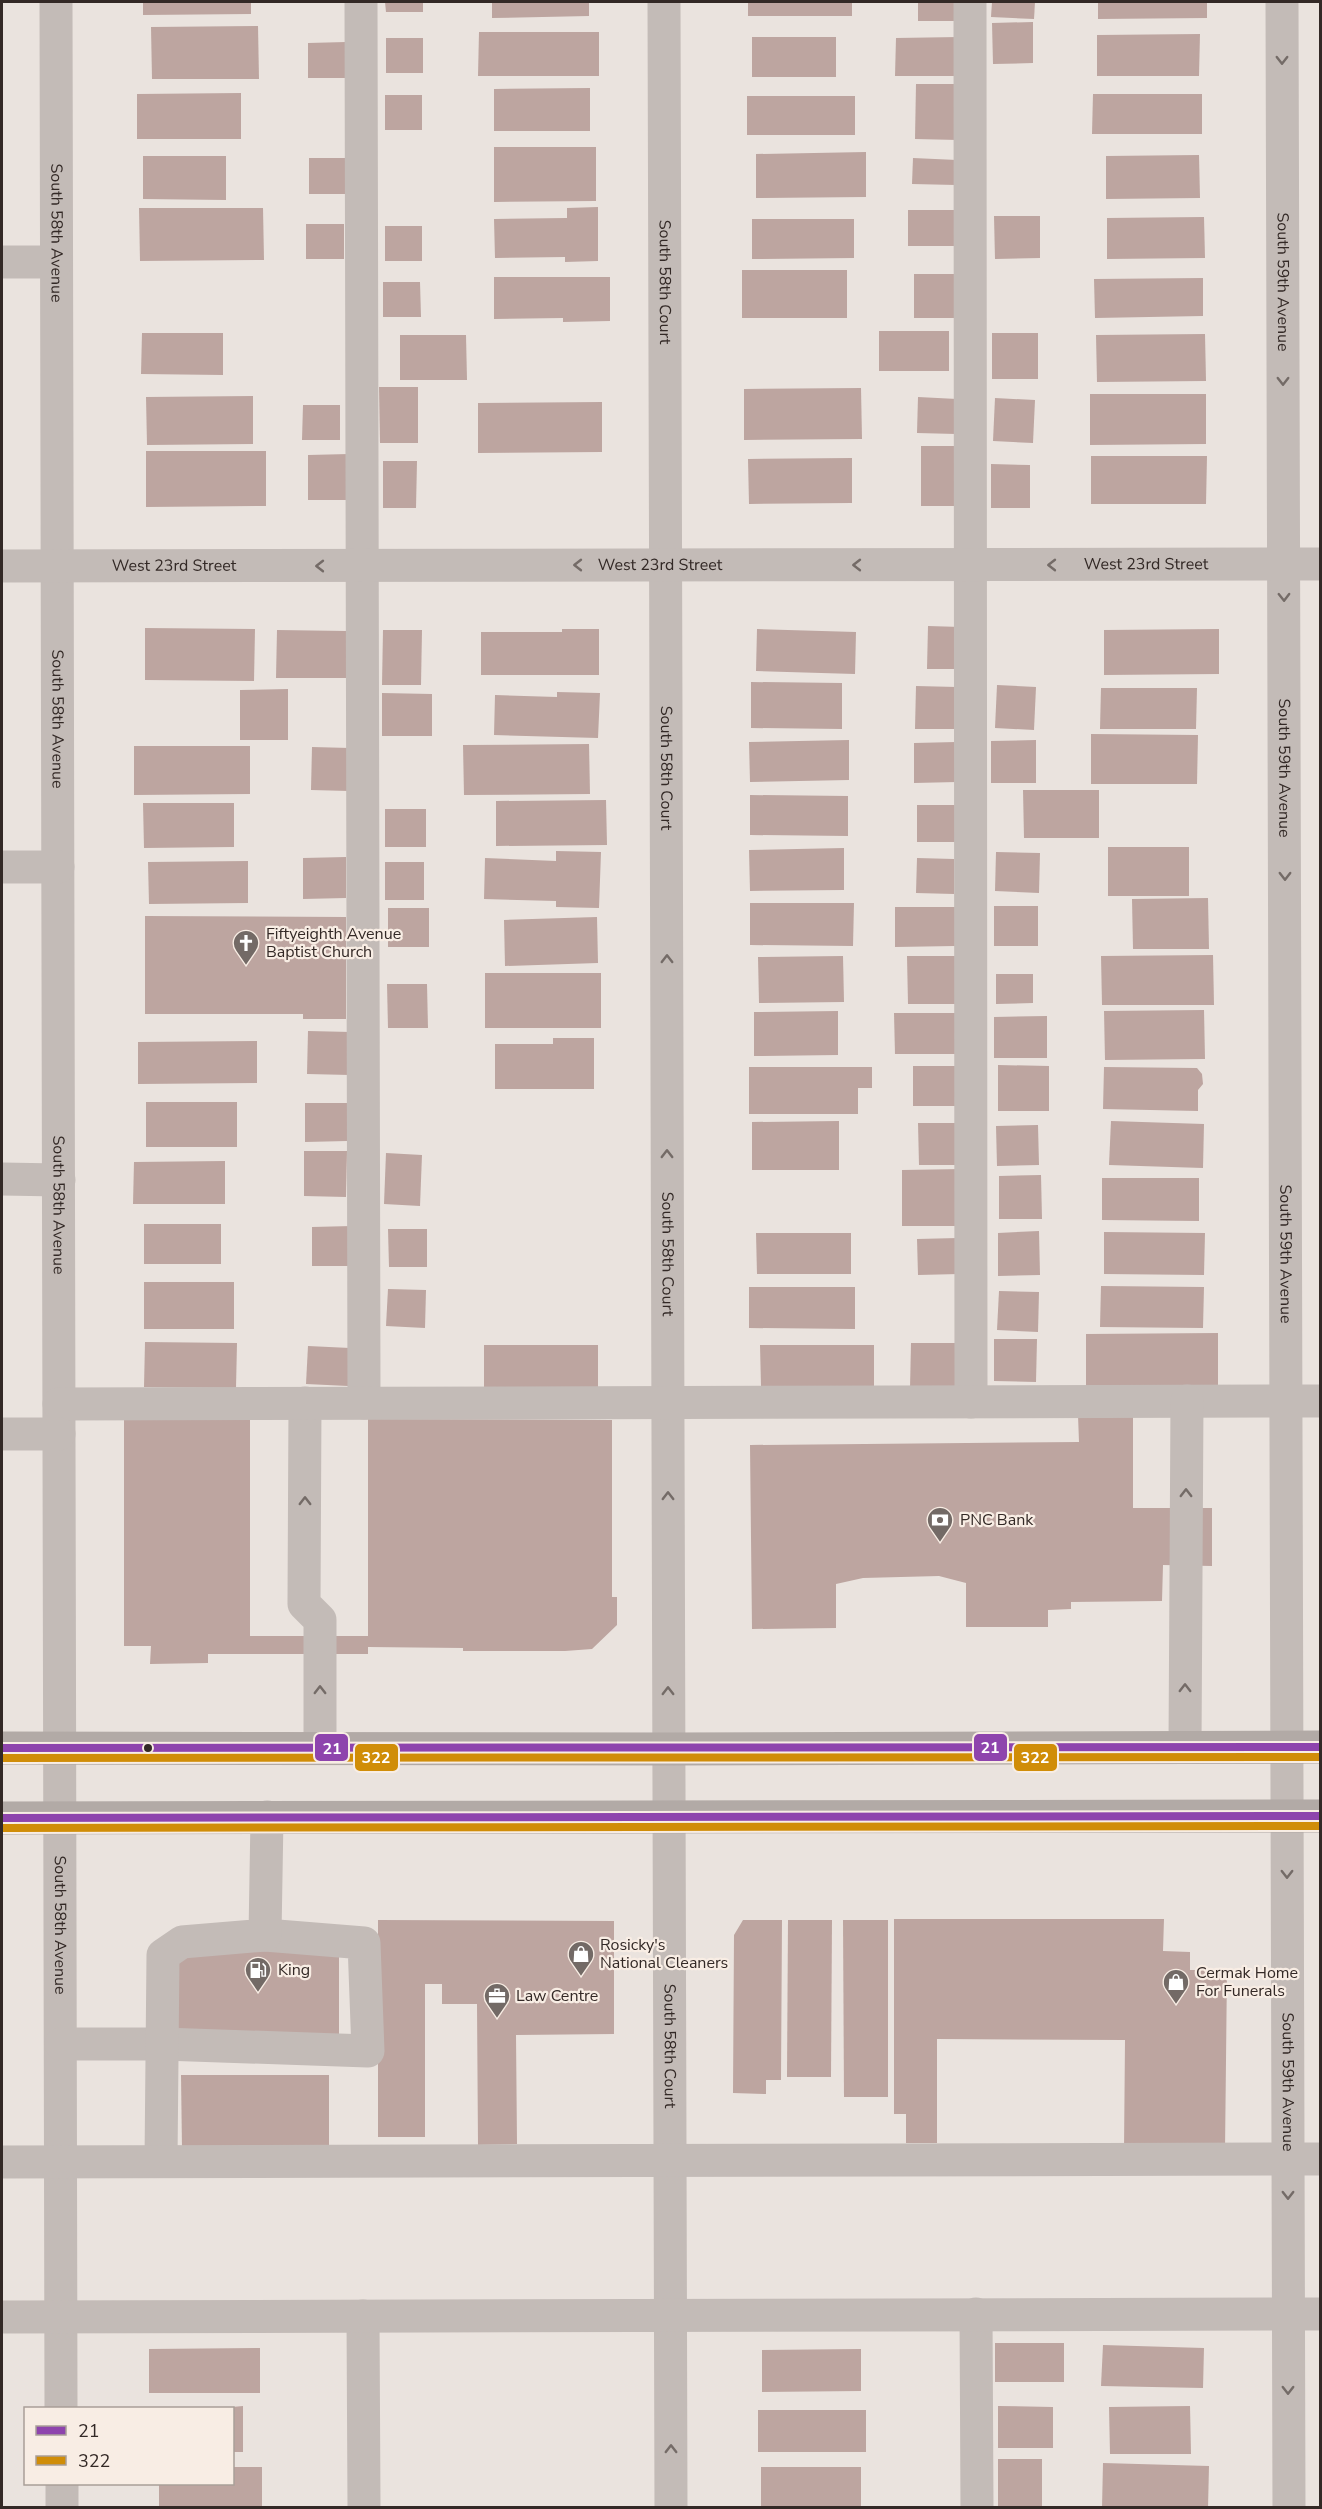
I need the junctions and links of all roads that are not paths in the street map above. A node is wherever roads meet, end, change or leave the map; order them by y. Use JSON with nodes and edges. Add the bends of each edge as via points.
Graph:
{"nodes":[{"id":1,"x":56,"y":2,"type":"edge"},
{"id":2,"x":361,"y":2,"type":"edge"},
{"id":3,"x":664,"y":2,"type":"edge"},
{"id":4,"x":970,"y":2,"type":"edge"},
{"id":5,"x":1282,"y":2,"type":"edge"},
{"id":6,"x":2,"y":262,"type":"edge"},
{"id":7,"x":56,"y":262,"type":"junction"},
{"id":8,"x":1283,"y":564,"type":"junction"},
{"id":9,"x":1320,"y":564,"type":"edge"},
{"id":10,"x":665,"y":565,"type":"junction"},
{"id":11,"x":971,"y":565,"type":"junction"},
{"id":12,"x":2,"y":566,"type":"edge"},
{"id":13,"x":362,"y":566,"type":"junction"},
{"id":14,"x":57,"y":567,"type":"junction"},
{"id":15,"x":2,"y":867,"type":"edge"},
{"id":16,"x":58,"y":867,"type":"junction"},
{"id":17,"x":2,"y":1179,"type":"edge"},
{"id":18,"x":59,"y":1179,"type":"junction"},
{"id":19,"x":1187,"y":1401,"type":"junction"},
{"id":20,"x":1286,"y":1401,"type":"junction"},
{"id":21,"x":1320,"y":1401,"type":"edge"},
{"id":22,"x":668,"y":1402,"type":"junction"},
{"id":23,"x":971,"y":1402,"type":"junction"},
{"id":24,"x":305,"y":1403,"type":"junction"},
{"id":25,"x":364,"y":1403,"type":"junction"},
{"id":26,"x":59,"y":1419,"type":"junction"},
{"id":27,"x":2,"y":1434,"type":"edge"},
{"id":28,"x":1185,"y":1747,"type":"junction"},
{"id":29,"x":1287,"y":1747,"type":"junction"},
{"id":30,"x":1320,"y":1747,"type":"edge"},
{"id":31,"x":2,"y":1748,"type":"edge"},
{"id":32,"x":60,"y":1748,"type":"junction"},
{"id":33,"x":320,"y":1748,"type":"junction"},
{"id":34,"x":669,"y":1749,"type":"junction"},
{"id":35,"x":1287,"y":1816,"type":"junction"},
{"id":36,"x":1320,"y":1816,"type":"edge"},
{"id":37,"x":267,"y":1817,"type":"junction"},
{"id":38,"x":669,"y":1817,"type":"junction"},
{"id":39,"x":2,"y":1818,"type":"edge"},
{"id":40,"x":60,"y":1818,"type":"junction"},
{"id":41,"x":265,"y":1935,"type":"junction"},
{"id":42,"x":60,"y":2044,"type":"junction"},
{"id":43,"x":162,"y":2044,"type":"junction"},
{"id":44,"x":1288,"y":2158,"type":"junction"},
{"id":45,"x":1320,"y":2159,"type":"edge"},
{"id":46,"x":670,"y":2160,"type":"junction"},
{"id":47,"x":2,"y":2162,"type":"edge"},
{"id":48,"x":61,"y":2162,"type":"junction"},
{"id":49,"x":161,"y":2162,"type":"junction"},
{"id":50,"x":976,"y":2314,"type":"junction"},
{"id":51,"x":1288,"y":2314,"type":"junction"},
{"id":52,"x":1320,"y":2314,"type":"edge"},
{"id":53,"x":671,"y":2315,"type":"junction"},
{"id":54,"x":363,"y":2316,"type":"junction"},
{"id":55,"x":2,"y":2317,"type":"edge"},
{"id":56,"x":61,"y":2317,"type":"junction"},
{"id":57,"x":62,"y":2407,"type":"edge"},
{"id":58,"x":62,"y":2485,"type":"edge"},
{"id":59,"x":62,"y":2508,"type":"edge"},
{"id":60,"x":364,"y":2508,"type":"edge"},
{"id":61,"x":672,"y":2508,"type":"edge"},
{"id":62,"x":977,"y":2508,"type":"edge"},
{"id":63,"x":1289,"y":2508,"type":"edge"}],
"edges":[{"from":1,"to":7,"type":"street","name":"South 58th Avenue"},
{"from":2,"to":13,"type":"street"},
{"from":3,"to":10,"type":"street","name":"South 58th Court"},
{"from":4,"to":11,"type":"street"},
{"from":5,"to":8,"type":"street","name":"South 59th Avenue","one_way":true},
{"from":6,"to":7,"type":"street"},
{"from":7,"to":14,"type":"street","name":"South 58th Avenue"},
{"from":8,"to":9,"type":"street","name":"West 23rd Street"},
{"from":8,"to":11,"type":"street","name":"West 23rd Street","one_way":true},
{"from":8,"to":20,"type":"street","name":"South 59th Avenue","one_way":true},
{"from":11,"to":10,"type":"street","name":"West 23rd Street","one_way":true},
{"from":10,"to":13,"type":"street","name":"West 23rd Street","one_way":true},
{"from":22,"to":10,"type":"street","name":"South 58th Court","one_way":true},
{"from":11,"to":23,"type":"street"},
{"from":12,"to":14,"type":"street","name":"West 23rd Street"},
{"from":13,"to":14,"type":"street","name":"West 23rd Street","one_way":true},
{"from":13,"to":25,"type":"street"},
{"from":14,"to":16,"type":"street","name":"South 58th Avenue"},
{"from":15,"to":16,"type":"street"},
{"from":16,"to":18,"type":"street","name":"South 58th Avenue"},
{"from":17,"to":18,"type":"street"},
{"from":18,"to":26,"type":"street","name":"South 58th Avenue"},
{"from":19,"to":20,"type":"street"},
{"from":19,"to":23,"type":"street"},
{"from":28,"to":19,"type":"street","one_way":true},
{"from":20,"to":21,"type":"street"},
{"from":20,"to":29,"type":"street","name":"South 59th Avenue"},
{"from":22,"to":23,"type":"street"},
{"from":22,"to":25,"type":"street"},
{"from":34,"to":22,"type":"street","name":"South 58th Court","one_way":true},
{"from":24,"to":25,"type":"street"},
{"from":24,"to":26,"type":"street"},
{"from":33,"to":24,"type":"street","one_way":true,"via":[[320,1620],[304,1604]]},
{"from":26,"to":27,"type":"street"},
{"from":26,"to":32,"type":"street","name":"South 58th Avenue"},
{"from":28,"to":29,"type":"main road"},
{"from":28,"to":34,"type":"main road"},
{"from":29,"to":30,"type":"main road"},
{"from":29,"to":35,"type":"street","name":"South 59th Avenue"},
{"from":31,"to":32,"type":"main road"},
{"from":32,"to":33,"type":"main road"},
{"from":32,"to":40,"type":"street","name":"South 58th Avenue"},
{"from":33,"to":34,"type":"main road"},
{"from":34,"to":38,"type":"street","name":"South 58th Court"},
{"from":35,"to":36,"type":"main road"},
{"from":35,"to":38,"type":"main road"},
{"from":35,"to":44,"type":"street","name":"South 59th Avenue","one_way":true},
{"from":37,"to":38,"type":"main road"},
{"from":37,"to":40,"type":"main road"},
{"from":37,"to":41,"type":"street"},
{"from":38,"to":46,"type":"street","name":"South 58th Court"},
{"from":39,"to":40,"type":"main road"},
{"from":40,"to":42,"type":"street","name":"South 58th Avenue"},
{"from":41,"to":43,"type":"street","via":[[182,1942],[163,1954]]},
{"from":41,"to":43,"type":"street","via":[[364,1943],[368,2051]]},
{"from":42,"to":43,"type":"street"},
{"from":42,"to":48,"type":"street","name":"South 58th Avenue"},
{"from":43,"to":49,"type":"street"},
{"from":44,"to":45,"type":"street"},
{"from":44,"to":46,"type":"street"},
{"from":44,"to":51,"type":"street","name":"South 59th Avenue","one_way":true},
{"from":46,"to":49,"type":"street"},
{"from":46,"to":53,"type":"street","name":"South 58th Court"},
{"from":47,"to":48,"type":"street"},
{"from":48,"to":49,"type":"street"},
{"from":48,"to":56,"type":"street","name":"South 58th Avenue"},
{"from":50,"to":51,"type":"street"},
{"from":50,"to":53,"type":"street"},
{"from":50,"to":62,"type":"street"},
{"from":51,"to":52,"type":"street"},
{"from":51,"to":63,"type":"street","name":"South 59th Avenue","one_way":true},
{"from":53,"to":54,"type":"street"},
{"from":61,"to":53,"type":"street","name":"South 58th Court","one_way":true},
{"from":54,"to":56,"type":"street"},
{"from":54,"to":60,"type":"street"},
{"from":55,"to":56,"type":"street"},
{"from":56,"to":57,"type":"street","name":"South 58th Avenue"},
{"from":58,"to":59,"type":"street"}]}
